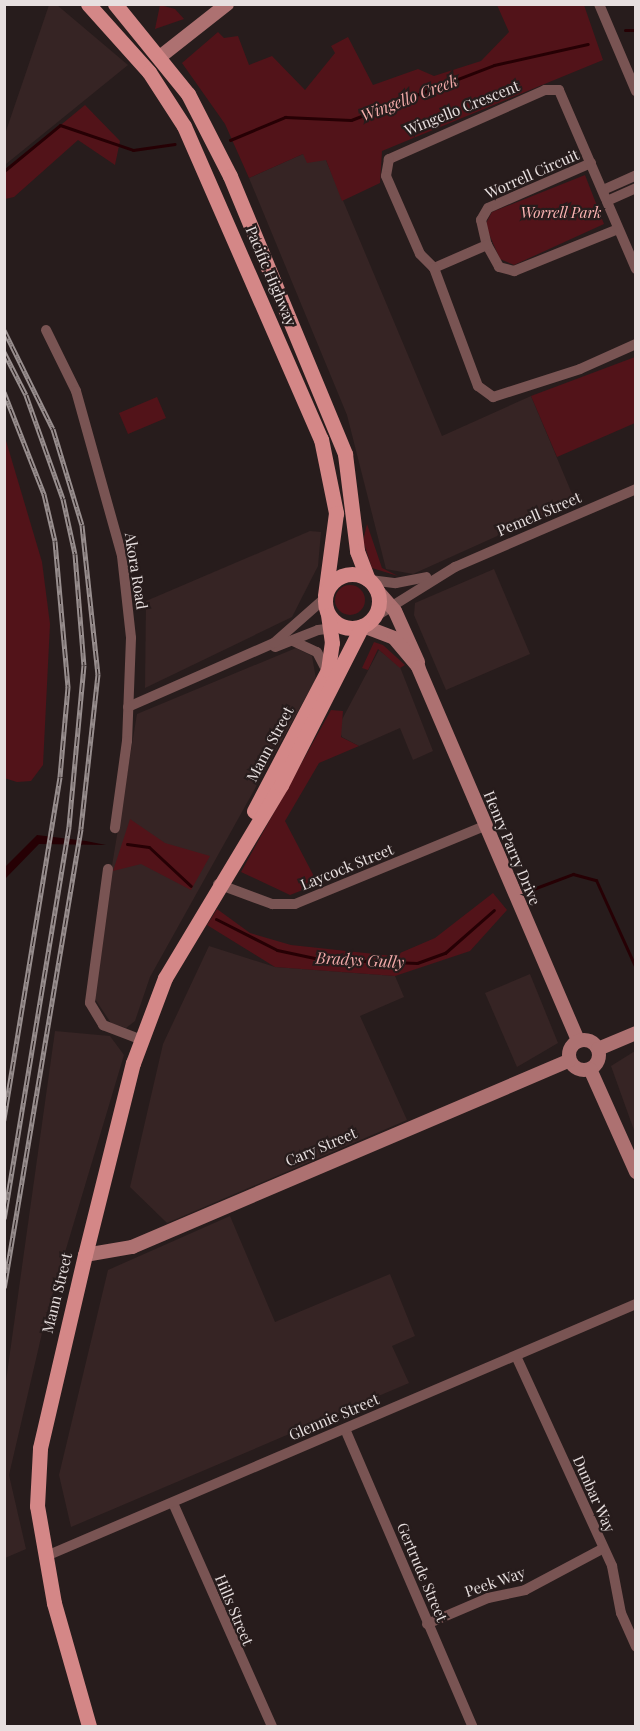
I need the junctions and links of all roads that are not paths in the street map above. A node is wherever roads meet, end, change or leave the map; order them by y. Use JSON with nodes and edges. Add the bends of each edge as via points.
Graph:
{"nodes":[{"id":1,"x":87,"y":4,"type":"edge"},
{"id":2,"x":115,"y":4,"type":"edge"},
{"id":3,"x":227,"y":4,"type":"edge"},
{"id":4,"x":599,"y":4,"type":"edge"},
{"id":5,"x":161,"y":56,"type":"junction"},
{"id":6,"x":636,"y":91,"type":"edge"},
{"id":7,"x":203,"y":161,"type":"junction"},
{"id":8,"x":591,"y":164,"type":"junction"},
{"id":9,"x":636,"y":175,"type":"edge"},
{"id":10,"x":636,"y":188,"type":"edge"},
{"id":11,"x":603,"y":190,"type":"junction"},
{"id":12,"x":608,"y":201,"type":"junction"},
{"id":13,"x":618,"y":229,"type":"junction"},
{"id":14,"x":487,"y":245,"type":"junction"},
{"id":15,"x":434,"y":268,"type":"junction"},
{"id":16,"x":636,"y":268,"type":"edge"},
{"id":17,"x":46,"y":330,"type":"dead end"},
{"id":18,"x":636,"y":344,"type":"edge"},
{"id":19,"x":636,"y":489,"type":"edge"},
{"id":20,"x":455,"y":567,"type":"junction"},
{"id":21,"x":371,"y":582,"type":"junction"},
{"id":22,"x":325,"y":596,"type":"junction"},
{"id":23,"x":391,"y":604,"type":"junction"},
{"id":24,"x":335,"y":623,"type":"junction"},
{"id":25,"x":366,"y":623,"type":"junction"},
{"id":26,"x":293,"y":641,"type":"junction"},
{"id":27,"x":252,"y":654,"type":"junction"},
{"id":28,"x":418,"y":668,"type":"junction"},
{"id":29,"x":326,"y":675,"type":"junction"},
{"id":30,"x":128,"y":707,"type":"junction"},
{"id":31,"x":484,"y":826,"type":"junction"},
{"id":32,"x":115,"y":828,"type":"dead end"},
{"id":33,"x":108,"y":869,"type":"dead end"},
{"id":34,"x":218,"y":884,"type":"junction"},
{"id":35,"x":636,"y":1033,"type":"edge"},
{"id":36,"x":140,"y":1039,"type":"junction"},
{"id":37,"x":578,"y":1041,"type":"junction"},
{"id":38,"x":598,"y":1049,"type":"junction"},
{"id":39,"x":569,"y":1061,"type":"junction"},
{"id":40,"x":590,"y":1069,"type":"junction"},
{"id":41,"x":636,"y":1172,"type":"edge"},
{"id":42,"x":85,"y":1255,"type":"junction"},
{"id":43,"x":636,"y":1304,"type":"edge"},
{"id":44,"x":516,"y":1356,"type":"junction"},
{"id":45,"x":345,"y":1429,"type":"junction"},
{"id":46,"x":172,"y":1503,"type":"junction"},
{"id":47,"x":602,"y":1549,"type":"junction"},
{"id":48,"x":44,"y":1557,"type":"junction"},
{"id":49,"x":427,"y":1624,"type":"junction"},
{"id":50,"x":636,"y":1647,"type":"edge"},
{"id":51,"x":88,"y":1726,"type":"edge"},
{"id":52,"x":273,"y":1726,"type":"edge"},
{"id":53,"x":472,"y":1726,"type":"edge"}],
"edges":[{"from":1,"to":7,"type":"main road","name":"Pacific Highway","via":[[149,72]]},
{"from":2,"to":5,"type":"main road","name":"Pacific Highway"},
{"from":3,"to":5,"type":"main road"},
{"from":4,"to":6,"type":"street"},
{"from":5,"to":7,"type":"main road","via":[[159,69],[190,118]]},
{"from":5,"to":21,"type":"main road","name":"Pacific Highway","via":[[230,176],[345,454],[357,550]]},
{"from":7,"to":22,"type":"main road","name":"Pacific Highway","via":[[329,459],[336,528]]},
{"from":8,"to":11,"type":"street","name":"Wingello Crescent"},
{"from":8,"to":14,"type":"street","name":"Worrell Circuit","via":[[488,208],[481,220]]},
{"from":8,"to":15,"type":"street","name":"Wingello Crescent","via":[[559,90],[545,90],[402,149],[389,159],[386,176],[420,254]]},
{"from":9,"to":11,"type":"street"},
{"from":10,"to":12,"type":"street"},
{"from":11,"to":12,"type":"street","name":"Wingello Crescent"},
{"from":12,"to":13,"type":"street","name":"Wingello Crescent"},
{"from":13,"to":14,"type":"street","name":"Worrell Circuit","via":[[514,271],[499,267]]},
{"from":13,"to":16,"type":"street","name":"Wingello Crescent"},
{"from":14,"to":15,"type":"street"},
{"from":15,"to":18,"type":"street","name":"Wingello Crescent","via":[[478,386],[493,397]]},
{"from":17,"to":30,"type":"street","name":"Akora Road","via":[[76,391],[122,556],[131,638]]},
{"from":19,"to":20,"type":"street","name":"Pemell Street"},
{"from":20,"to":21,"type":"street","name":"Pemell Street","via":[[403,582]]},
{"from":20,"to":23,"type":"street","name":"Pemell Street"},
{"from":21,"to":22,"type":"main road","via":[[343,576]]},
{"from":21,"to":23,"type":"main road","name":"Henry Parry Drive"},
{"from":21,"to":25,"type":"main road","via":[[379,605]]},
{"from":22,"to":24,"type":"main road"},
{"from":22,"to":27,"type":"street","via":[[292,630]]},
{"from":23,"to":25,"type":"street","name":"Pemell Street"},
{"from":23,"to":28,"type":"main road","name":"Henry Parry Drive","via":[[414,644]]},
{"from":24,"to":25,"type":"main road"},
{"from":24,"to":26,"type":"street"},
{"from":24,"to":29,"type":"main road","name":"Mann Street"},
{"from":25,"to":28,"type":"main road","name":"Henry Parry Drive","via":[[394,638]]},
{"from":25,"to":34,"type":"main road","name":"Mann Street","via":[[281,785]]},
{"from":26,"to":27,"type":"street"},
{"from":26,"to":29,"type":"street","via":[[317,652]]},
{"from":27,"to":30,"type":"street"},
{"from":28,"to":31,"type":"main road","name":"Henry Parry Drive"},
{"from":29,"to":34,"type":"main road","name":"Mann Street"},
{"from":30,"to":32,"type":"street","name":"Akora Road"},
{"from":31,"to":34,"type":"street","name":"Laycock Street","via":[[295,904],[272,904]]},
{"from":31,"to":37,"type":"main road","name":"Henry Parry Drive"},
{"from":33,"to":36,"type":"street","via":[[90,1003],[103,1025]]},
{"from":34,"to":36,"type":"main road","name":"Mann Street","via":[[165,978]]},
{"from":35,"to":38,"type":"main road"},
{"from":36,"to":42,"type":"main road","name":"Mann Street"},
{"from":37,"to":38,"type":"main road","via":[[592,1042]]},
{"from":37,"to":39,"type":"main road","via":[[568,1052]]},
{"from":38,"to":40,"type":"main road","via":[[599,1059]]},
{"from":39,"to":40,"type":"main road","via":[[580,1071]]},
{"from":39,"to":42,"type":"main road","name":"Cary Street","via":[[132,1247]]},
{"from":40,"to":41,"type":"main road"},
{"from":42,"to":48,"type":"main road","name":"Mann Street","via":[[40,1448],[38,1506]]},
{"from":43,"to":44,"type":"street","name":"Glennie Street"},
{"from":44,"to":45,"type":"street","name":"Glennie Street"},
{"from":44,"to":47,"type":"street","name":"Dunbar Way"},
{"from":45,"to":46,"type":"street","name":"Glennie Street"},
{"from":45,"to":49,"type":"street","name":"Gertrude Street"},
{"from":46,"to":48,"type":"street","name":"Glennie Street"},
{"from":46,"to":52,"type":"street","name":"Hills Street"},
{"from":47,"to":49,"type":"street","name":"Peek Way","via":[[525,1590],[488,1598]]},
{"from":47,"to":50,"type":"street","name":"Dunbar Way"},
{"from":48,"to":51,"type":"main road","name":"Mann Street"},
{"from":49,"to":53,"type":"street","name":"Gertrude Street"}]}
